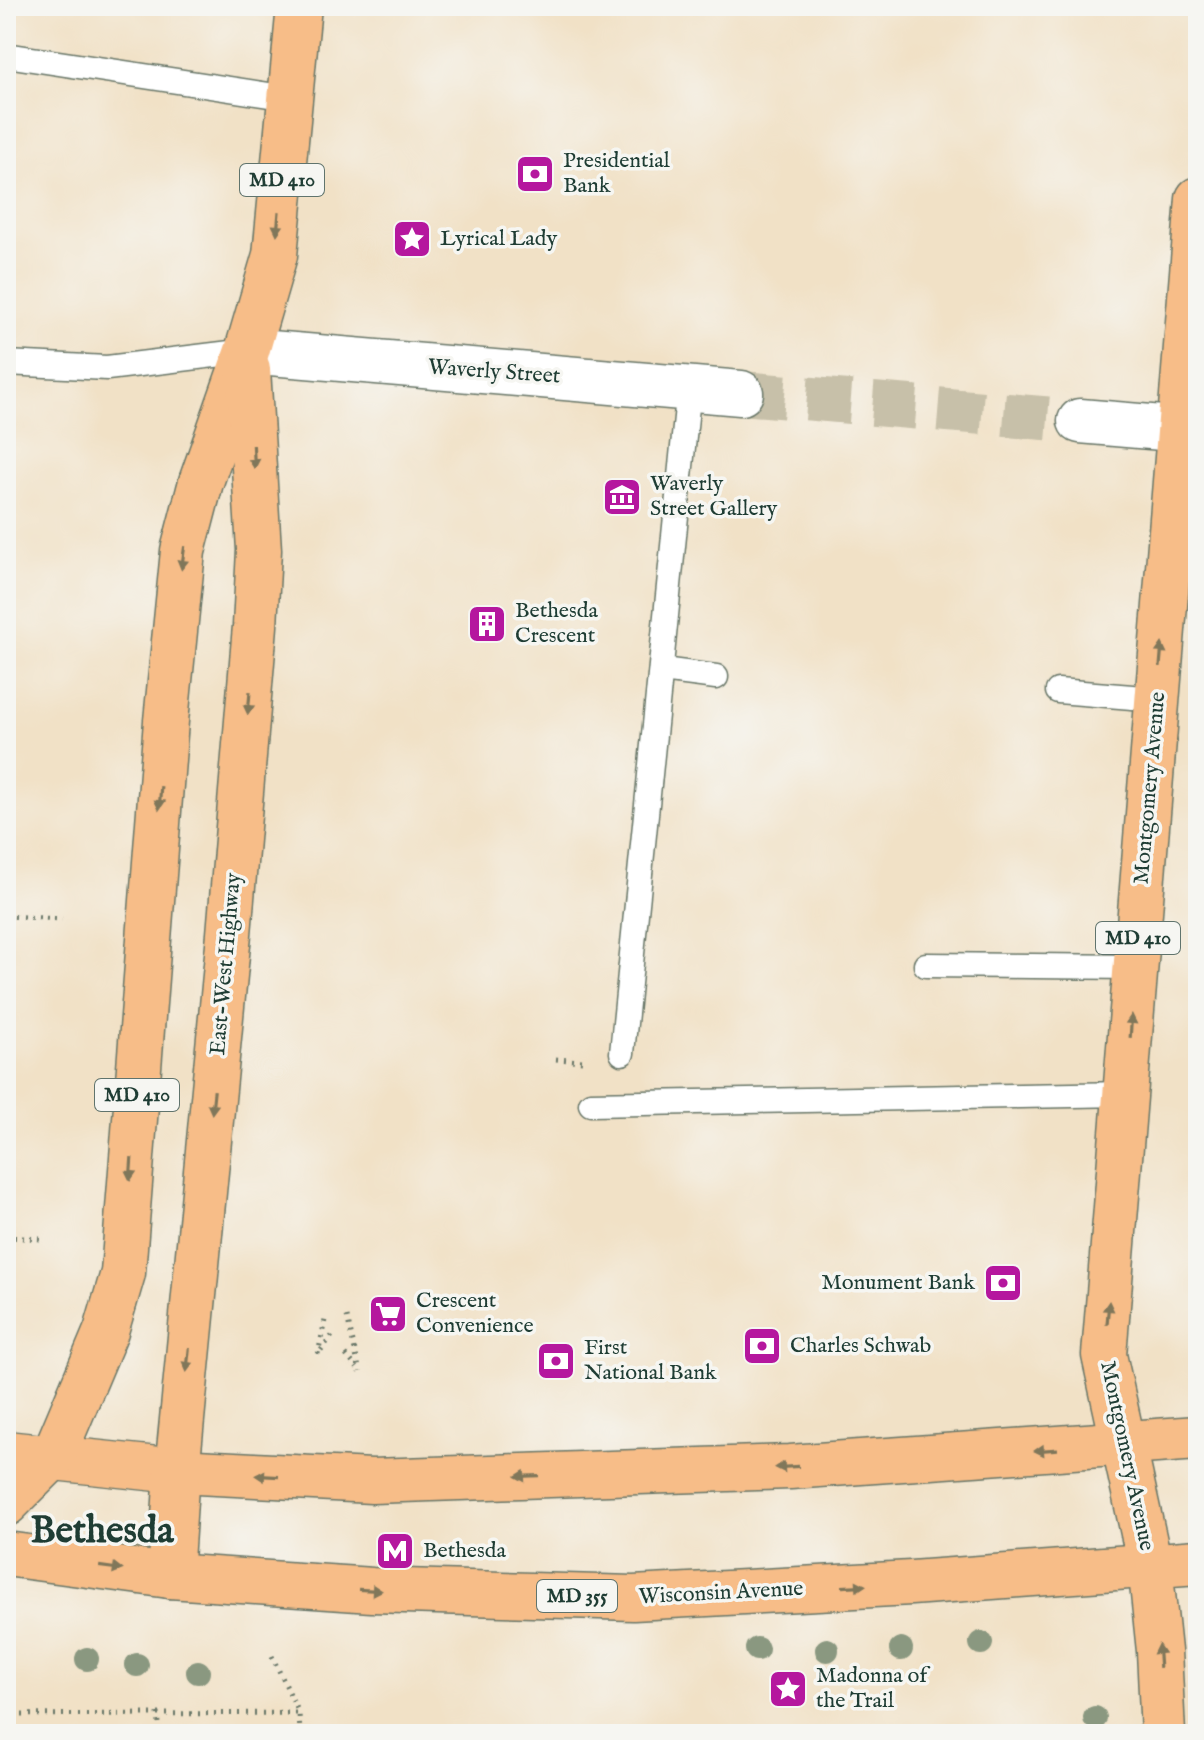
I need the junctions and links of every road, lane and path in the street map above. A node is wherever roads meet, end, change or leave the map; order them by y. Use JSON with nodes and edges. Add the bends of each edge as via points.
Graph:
{"nodes":[{"id":1,"x":299,"y":6,"type":"edge"},
{"id":2,"x":6,"y":55,"type":"edge"},
{"id":3,"x":289,"y":98,"type":"junction"},
{"id":4,"x":1198,"y":199,"type":"edge"},
{"id":5,"x":247,"y":351,"type":"junction"},
{"id":6,"x":6,"y":363,"type":"edge"},
{"id":7,"x":689,"y":387,"type":"junction"},
{"id":8,"x":741,"y":393,"type":"tunnel mouth"},
{"id":9,"x":1080,"y":421,"type":"tunnel mouth"},
{"id":10,"x":1188,"y":430,"type":"edge"},
{"id":11,"x":662,"y":670,"type":"junction"},
{"id":12,"x":716,"y":677,"type":"dead end"},
{"id":13,"x":1058,"y":691,"type":"dead end"},
{"id":14,"x":1157,"y":699,"type":"junction"},
{"id":15,"x":6,"y":916,"type":"edge"},
{"id":16,"x":62,"y":919,"type":"dead end"},
{"id":17,"x":926,"y":965,"type":"dead end"},
{"id":18,"x":1135,"y":967,"type":"junction"},
{"id":19,"x":622,"y":1053,"type":"dead end"},
{"id":20,"x":556,"y":1059,"type":"dead end"},
{"id":21,"x":578,"y":1061,"type":"dead end"},
{"id":22,"x":1126,"y":1094,"type":"junction"},
{"id":23,"x":591,"y":1104,"type":"dead end"},
{"id":24,"x":6,"y":1237,"type":"edge"},
{"id":25,"x":41,"y":1239,"type":"dead end"},
{"id":26,"x":347,"y":1317,"type":"dead end"},
{"id":27,"x":325,"y":1320,"type":"dead end"},
{"id":28,"x":332,"y":1336,"type":"dead end"},
{"id":29,"x":346,"y":1355,"type":"dead end"},
{"id":30,"x":1198,"y":1438,"type":"edge"},
{"id":31,"x":1124,"y":1445,"type":"junction"},
{"id":32,"x":6,"y":1453,"type":"edge"},
{"id":33,"x":53,"y":1457,"type":"junction"},
{"id":34,"x":177,"y":1471,"type":"junction"},
{"id":35,"x":6,"y":1504,"type":"edge"},
{"id":36,"x":6,"y":1554,"type":"edge"},
{"id":37,"x":1198,"y":1562,"type":"edge"},
{"id":38,"x":1150,"y":1565,"type":"junction"},
{"id":39,"x":170,"y":1576,"type":"junction"},
{"id":40,"x":272,"y":1656,"type":"dead end"},
{"id":41,"x":158,"y":1713,"type":"junction"},
{"id":42,"x":299,"y":1713,"type":"junction"},
{"id":43,"x":6,"y":1715,"type":"edge"},
{"id":44,"x":160,"y":1734,"type":"edge"},
{"id":45,"x":300,"y":1734,"type":"edge"},
{"id":46,"x":1163,"y":1734,"type":"edge"}],
"edges":[{"from":1,"to":3,"type":"main road","name":"East-West Highway","number":"MD 410"},
{"from":2,"to":3,"type":"lane"},
{"from":3,"to":5,"type":"main road","name":"East-West Highway","number":"MD 410","one_way":true,"via":[[275,255]]},
{"from":4,"to":10,"type":"main road","name":"Montgomery Avenue","number":"MD 410"},
{"from":5,"to":6,"type":"lane","via":[[107,368]]},
{"from":5,"to":7,"type":"street","name":"Waverly Street"},
{"from":5,"to":33,"type":"main road","name":"East-West Highway","number":"MD 410","one_way":true,"via":[[183,551],[123,1273],[106,1331]]},
{"from":5,"to":34,"type":"main road","name":"East-West Highway","one_way":true,"via":[[259,550],[255,626]]},
{"from":7,"to":8,"type":"street","name":"Waverly Street"},
{"from":7,"to":11,"type":"lane"},
{"from":9,"to":10,"type":"street"},
{"from":14,"to":10,"type":"main road","name":"Montgomery Avenue","number":"MD 410","one_way":true},
{"from":11,"to":12,"type":"lane"},
{"from":11,"to":19,"type":"lane"},
{"from":13,"to":14,"type":"lane"},
{"from":14,"to":18,"type":"main road","name":"Montgomery Avenue","number":"MD 410"},
{"from":15,"to":16,"type":"path"},
{"from":17,"to":18,"type":"lane"},
{"from":22,"to":18,"type":"main road","name":"Montgomery Avenue","number":"MD 410","one_way":true},
{"from":20,"to":21,"type":"path"},
{"from":22,"to":23,"type":"lane"},
{"from":31,"to":22,"type":"main road","name":"Montgomery Avenue","number":"MD 410","one_way":true,"via":[[1104,1355]]},
{"from":24,"to":25,"type":"path"},
{"from":26,"to":29,"type":"path","via":[[360,1372]]},
{"from":27,"to":28,"type":"path","via":[[318,1354]]},
{"from":30,"to":31,"type":"main road"},
{"from":31,"to":34,"type":"main road","one_way":true,"via":[[790,1467],[372,1481]]},
{"from":31,"to":38,"type":"main road","name":"Montgomery Avenue","number":"MD 410"},
{"from":32,"to":33,"type":"main road"},
{"from":33,"to":34,"type":"main road"},
{"from":33,"to":35,"type":"main road"},
{"from":34,"to":39,"type":"main road","name":"East-West Highway"},
{"from":36,"to":39,"type":"main road","name":"Wisconsin Avenue","number":"MD 355","one_way":true},
{"from":37,"to":38,"type":"main road","name":"Wisconsin Avenue","number":"MD 355"},
{"from":39,"to":38,"type":"main road","name":"Wisconsin Avenue","number":"MD 355","one_way":true,"via":[[372,1590],[633,1598]]},
{"from":46,"to":38,"type":"main road","name":"Montgomery Avenue","one_way":true},
{"from":40,"to":42,"type":"path"},
{"from":41,"to":42,"type":"path"},
{"from":41,"to":43,"type":"path"},
{"from":41,"to":44,"type":"path"},
{"from":42,"to":45,"type":"path"}]}
